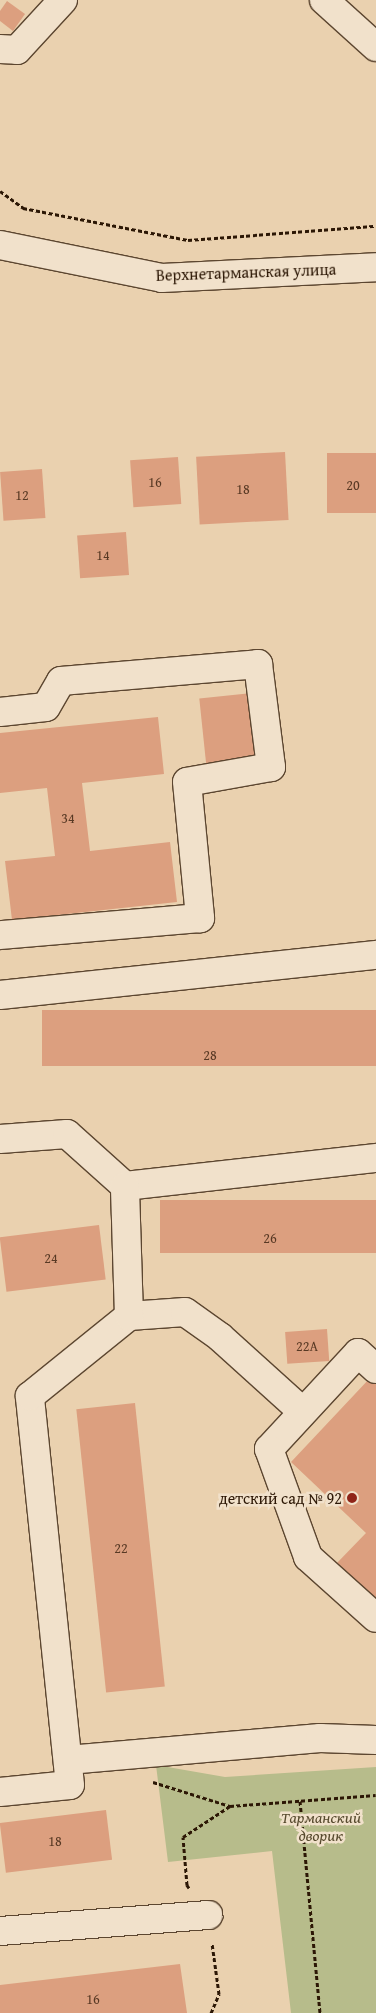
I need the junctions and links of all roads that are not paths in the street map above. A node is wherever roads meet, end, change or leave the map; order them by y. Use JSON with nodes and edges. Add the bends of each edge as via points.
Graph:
{"nodes":[{"id":1,"x":63,"y":0,"type":"edge"},
{"id":2,"x":324,"y":0,"type":"edge"},
{"id":3,"x":376,"y":47,"type":"edge"},
{"id":4,"x":0,"y":49,"type":"edge"},
{"id":5,"x":0,"y":245,"type":"edge"},
{"id":6,"x":376,"y":266,"type":"edge"},
{"id":7,"x":0,"y":712,"type":"edge"},
{"id":8,"x":0,"y":935,"type":"edge"},
{"id":9,"x":376,"y":955,"type":"edge"},
{"id":10,"x":0,"y":995,"type":"edge"},
{"id":11,"x":0,"y":1139,"type":"edge"},
{"id":12,"x":376,"y":1158,"type":"edge"},
{"id":13,"x":125,"y":1186,"type":"junction"},
{"id":14,"x":130,"y":1316,"type":"junction"},
{"id":15,"x":376,"y":1369,"type":"edge"},
{"id":16,"x":302,"y":1411,"type":"junction"},
{"id":17,"x":376,"y":1618,"type":"edge"},
{"id":18,"x":376,"y":1740,"type":"edge"},
{"id":19,"x":68,"y":1760,"type":"junction"},
{"id":20,"x":0,"y":1792,"type":"edge"},
{"id":21,"x":208,"y":1915,"type":"dead end"},
{"id":22,"x":0,"y":1931,"type":"edge"}],
"edges":[{"from":1,"to":4,"type":"street","via":[[17,50]]},
{"from":2,"to":3,"type":"street"},
{"from":5,"to":6,"type":"street","name":"Верхнетарманская улица","via":[[162,278]]},
{"from":7,"to":8,"type":"street","via":[[46,707],[61,682],[258,664],[271,767],[187,782],[200,918]]},
{"from":9,"to":10,"type":"street"},
{"from":11,"to":13,"type":"street","via":[[67,1134]]},
{"from":12,"to":13,"type":"street"},
{"from":13,"to":14,"type":"street"},
{"from":14,"to":16,"type":"street","via":[[185,1312],[220,1337]]},
{"from":14,"to":19,"type":"street","via":[[30,1396]]},
{"from":15,"to":16,"type":"street","via":[[358,1353]]},
{"from":16,"to":17,"type":"street","via":[[269,1449],[308,1557]]},
{"from":18,"to":19,"type":"street","via":[[320,1738]]},
{"from":19,"to":20,"type":"street","via":[[70,1785]]},
{"from":21,"to":22,"type":"street"}]}
